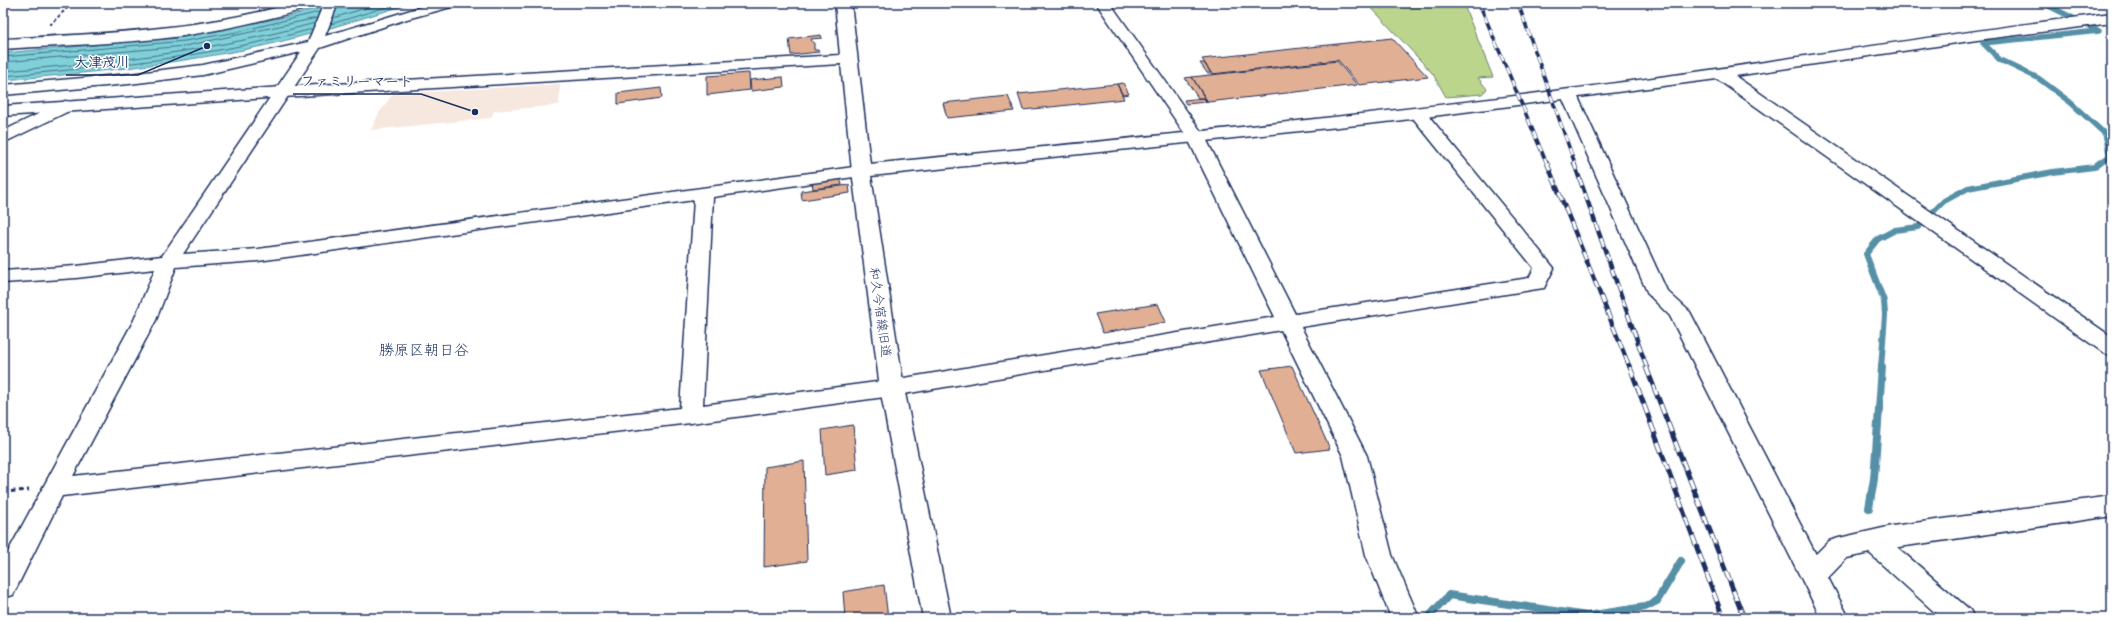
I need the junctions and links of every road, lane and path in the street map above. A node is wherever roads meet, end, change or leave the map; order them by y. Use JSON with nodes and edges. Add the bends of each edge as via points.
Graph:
{"nodes":[{"id":1,"x":72,"y":3,"type":"edge"},
{"id":2,"x":310,"y":3,"type":"edge"},
{"id":3,"x":331,"y":3,"type":"edge"},
{"id":4,"x":450,"y":3,"type":"edge"},
{"id":5,"x":843,"y":3,"type":"edge"},
{"id":6,"x":1104,"y":3,"type":"edge"},
{"id":7,"x":2112,"y":18,"type":"edge"},
{"id":8,"x":32,"y":43,"type":"junction"},
{"id":9,"x":3,"y":44,"type":"edge"},
{"id":10,"x":314,"y":45,"type":"junction"},
{"id":11,"x":850,"y":59,"type":"junction"},
{"id":12,"x":1722,"y":74,"type":"junction"},
{"id":13,"x":3,"y":90,"type":"edge"},
{"id":14,"x":283,"y":92,"type":"junction"},
{"id":15,"x":1569,"y":95,"type":"junction"},
{"id":16,"x":65,"y":106,"type":"junction"},
{"id":17,"x":3,"y":111,"type":"edge"},
{"id":18,"x":1417,"y":113,"type":"junction"},
{"id":19,"x":1196,"y":137,"type":"junction"},
{"id":20,"x":3,"y":138,"type":"edge"},
{"id":21,"x":861,"y":171,"type":"junction"},
{"id":22,"x":704,"y":193,"type":"junction"},
{"id":23,"x":168,"y":261,"type":"junction"},
{"id":24,"x":3,"y":277,"type":"edge"},
{"id":25,"x":1287,"y":322,"type":"junction"},
{"id":26,"x":2112,"y":348,"type":"edge"},
{"id":27,"x":892,"y":388,"type":"junction"},
{"id":28,"x":691,"y":415,"type":"junction"},
{"id":29,"x":54,"y":488,"type":"junction"},
{"id":30,"x":2112,"y":506,"type":"edge"},
{"id":31,"x":1874,"y":542,"type":"junction"},
{"id":32,"x":1814,"y":574,"type":"junction"},
{"id":33,"x":3,"y":587,"type":"edge"},
{"id":34,"x":937,"y":618,"type":"edge"},
{"id":35,"x":1405,"y":618,"type":"edge"},
{"id":36,"x":1835,"y":618,"type":"edge"},
{"id":37,"x":1960,"y":618,"type":"edge"}],
"edges":[{"from":1,"to":8,"type":"path"},
{"from":2,"to":8,"type":"street","via":[[257,18],[205,28]]},
{"from":3,"to":10,"type":"street"},
{"from":4,"to":10,"type":"street"},
{"from":5,"to":11,"type":"street","name":"和久今宿線旧道"},
{"from":6,"to":19,"type":"street"},
{"from":7,"to":12,"type":"street","via":[[2005,30]]},
{"from":8,"to":9,"type":"street"},
{"from":10,"to":13,"type":"street","via":[[203,70]]},
{"from":10,"to":14,"type":"street"},
{"from":11,"to":14,"type":"street"},
{"from":11,"to":21,"type":"street","name":"和久今宿線旧道"},
{"from":12,"to":15,"type":"street"},
{"from":12,"to":26,"type":"street"},
{"from":14,"to":16,"type":"street"},
{"from":14,"to":23,"type":"street"},
{"from":15,"to":18,"type":"street"},
{"from":15,"to":32,"type":"street","via":[[1658,294],[1679,312]]},
{"from":16,"to":17,"type":"street"},
{"from":16,"to":20,"type":"street"},
{"from":18,"to":19,"type":"street"},
{"from":18,"to":25,"type":"street","via":[[1544,268],[1537,284]]},
{"from":19,"to":21,"type":"street"},
{"from":19,"to":25,"type":"street"},
{"from":21,"to":22,"type":"street"},
{"from":21,"to":27,"type":"street","name":"和久今宿線旧道"},
{"from":22,"to":23,"type":"street","via":[[258,255]]},
{"from":22,"to":28,"type":"street"},
{"from":23,"to":24,"type":"street","via":[[76,272]]},
{"from":23,"to":29,"type":"street","via":[[145,320]]},
{"from":25,"to":27,"type":"street"},
{"from":25,"to":35,"type":"street","via":[[1355,456],[1379,555]]},
{"from":27,"to":28,"type":"street"},
{"from":27,"to":34,"type":"street","name":"和久今宿線旧道"},
{"from":28,"to":29,"type":"street"},
{"from":29,"to":33,"type":"street"},
{"from":30,"to":31,"type":"street"},
{"from":31,"to":32,"type":"street","via":[[1839,549]]},
{"from":31,"to":37,"type":"street"},
{"from":32,"to":36,"type":"street"}]}
